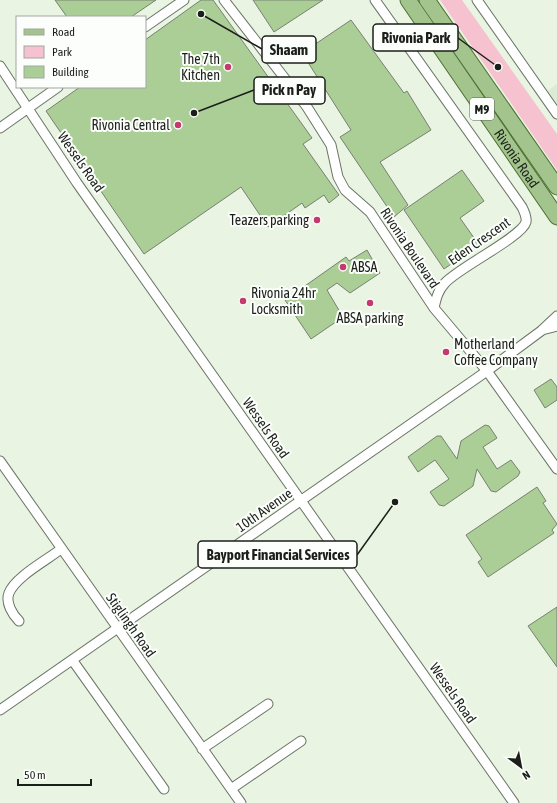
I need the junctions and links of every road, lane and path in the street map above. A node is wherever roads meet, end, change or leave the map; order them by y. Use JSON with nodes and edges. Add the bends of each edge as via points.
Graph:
{"nodes":[{"id":1,"x":184,"y":0,"type":"edge"},
{"id":2,"x":224,"y":0,"type":"edge"},
{"id":3,"x":375,"y":0,"type":"edge"},
{"id":4,"x":408,"y":0,"type":"edge"},
{"id":5,"x":427,"y":0,"type":"edge"},
{"id":6,"x":477,"y":0,"type":"edge"},
{"id":7,"x":146,"y":26,"type":"edge"},
{"id":8,"x":0,"y":66,"type":"edge"},
{"id":9,"x":57,"y":88,"type":"edge"},
{"id":10,"x":28,"y":109,"type":"junction"},
{"id":11,"x":557,"y":114,"type":"edge"},
{"id":12,"x":0,"y":128,"type":"edge"},
{"id":13,"x":557,"y":187,"type":"edge"},
{"id":14,"x":557,"y":217,"type":"edge"},
{"id":15,"x":434,"y":308,"type":"junction"},
{"id":16,"x":557,"y":316,"type":"edge"},
{"id":17,"x":557,"y":326,"type":"edge"},
{"id":18,"x":541,"y":331,"type":"junction"},
{"id":19,"x":487,"y":371,"type":"junction"},
{"id":20,"x":0,"y":461,"type":"edge"},
{"id":21,"x":557,"y":469,"type":"edge"},
{"id":22,"x":301,"y":502,"type":"junction"},
{"id":23,"x":61,"y":549,"type":"junction"},
{"id":24,"x":19,"y":621,"type":"dead end"},
{"id":25,"x":117,"y":630,"type":"junction"},
{"id":26,"x":73,"y":661,"type":"junction"},
{"id":27,"x":268,"y":704,"type":"dead end"},
{"id":28,"x":0,"y":710,"type":"edge"},
{"id":29,"x":301,"y":741,"type":"dead end"},
{"id":30,"x":202,"y":749,"type":"junction"},
{"id":31,"x":164,"y":789,"type":"dead end"},
{"id":32,"x":231,"y":789,"type":"junction"},
{"id":33,"x":241,"y":803,"type":"edge"},
{"id":34,"x":514,"y":803,"type":"edge"}],
"edges":[{"from":1,"to":7,"type":"street"},
{"from":2,"to":15,"type":"street","name":"Rivonia Boulevard","via":[[307,108],[331,145],[340,183],[370,212]]},
{"from":3,"to":15,"type":"street","name":"Eden Crescent","via":[[522,207],[526,218],[526,223],[520,230],[448,279],[439,291]]},
{"from":4,"to":14,"type":"main road","name":"Rivonia Road","number":"M9"},
{"from":5,"to":13,"type":"main road","name":"Rivonia Road","number":"M9"},
{"from":6,"to":11,"type":"street"},
{"from":8,"to":10,"type":"street","name":"Wessels Road"},
{"from":9,"to":10,"type":"street"},
{"from":10,"to":12,"type":"street"},
{"from":10,"to":22,"type":"street","name":"Wessels Road"},
{"from":15,"to":19,"type":"street","name":"Rivonia Boulevard"},
{"from":16,"to":18,"type":"street","name":"10th Avenue"},
{"from":17,"to":18,"type":"street","name":"10th Avenue"},
{"from":18,"to":19,"type":"street","name":"10th Avenue"},
{"from":19,"to":21,"type":"street","name":"Rivonia Boulevard"},
{"from":19,"to":22,"type":"street","name":"10th Avenue"},
{"from":20,"to":23,"type":"street","name":"Stiglingh Road"},
{"from":22,"to":25,"type":"street","name":"10th Avenue"},
{"from":22,"to":34,"type":"street","name":"Wessels Road"},
{"from":23,"to":24,"type":"street","via":[[18,580],[9,593],[9,604],[13,615]]},
{"from":23,"to":25,"type":"street","name":"Stiglingh Road"},
{"from":25,"to":26,"type":"street","name":"10th Avenue"},
{"from":25,"to":30,"type":"street","name":"Stiglingh Road"},
{"from":26,"to":28,"type":"street","name":"10th Avenue"},
{"from":26,"to":31,"type":"street"},
{"from":27,"to":30,"type":"street"},
{"from":29,"to":32,"type":"street"},
{"from":30,"to":32,"type":"street","name":"Stiglingh Road"},
{"from":32,"to":33,"type":"street","name":"Stiglingh Road"}]}
